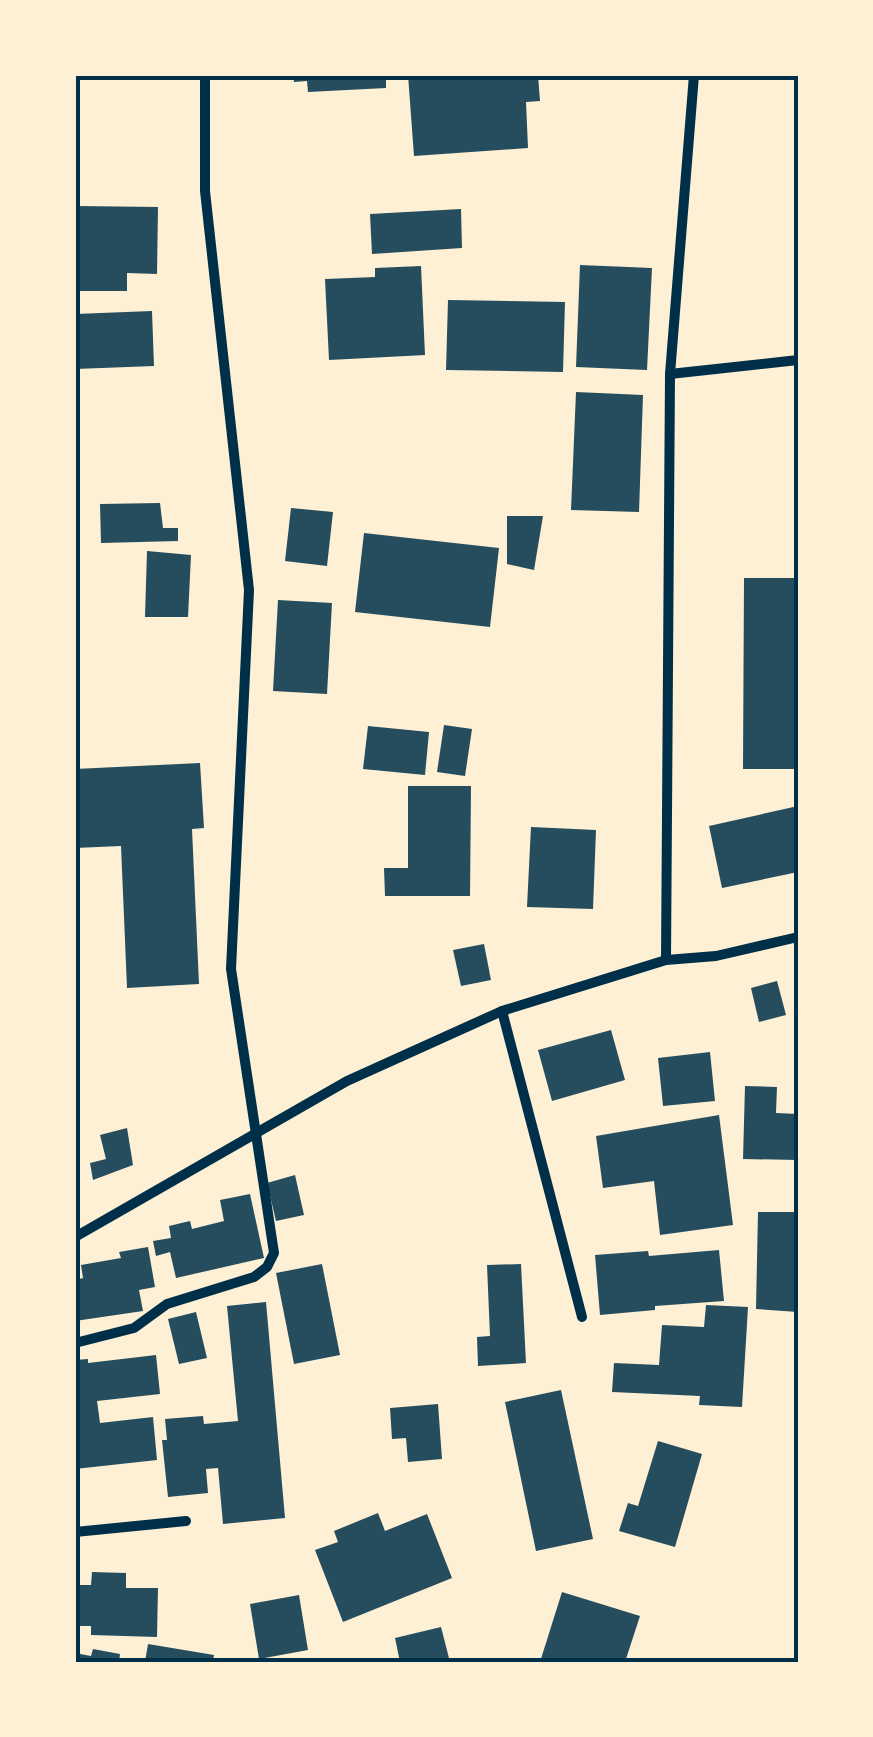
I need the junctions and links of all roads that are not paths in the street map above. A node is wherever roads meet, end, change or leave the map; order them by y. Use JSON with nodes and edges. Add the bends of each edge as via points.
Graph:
{"nodes":[{"id":1,"x":205,"y":75,"type":"edge"},
{"id":2,"x":694,"y":75,"type":"edge"},
{"id":3,"x":798,"y":360,"type":"edge"},
{"id":4,"x":670,"y":374,"type":"junction"},
{"id":5,"x":798,"y":937,"type":"edge"},
{"id":6,"x":666,"y":960,"type":"junction"},
{"id":7,"x":502,"y":1011,"type":"junction"},
{"id":8,"x":257,"y":1132,"type":"junction"},
{"id":9,"x":75,"y":1238,"type":"edge"},
{"id":10,"x":582,"y":1317,"type":"dead end"},
{"id":11,"x":75,"y":1343,"type":"edge"},
{"id":12,"x":186,"y":1521,"type":"dead end"},
{"id":13,"x":75,"y":1532,"type":"edge"}],
"edges":[{"from":1,"to":8,"type":"street","via":[[206,191],[249,590],[231,969]]},
{"from":2,"to":4,"type":"street"},
{"from":3,"to":4,"type":"street"},
{"from":4,"to":6,"type":"street"},
{"from":5,"to":6,"type":"street"},
{"from":6,"to":7,"type":"street"},
{"from":7,"to":8,"type":"street","via":[[347,1081]]},
{"from":7,"to":10,"type":"street"},
{"from":8,"to":9,"type":"street"},
{"from":8,"to":11,"type":"street","via":[[274,1253],[267,1268],[254,1278],[167,1304],[134,1328]]},
{"from":12,"to":13,"type":"street"}]}
